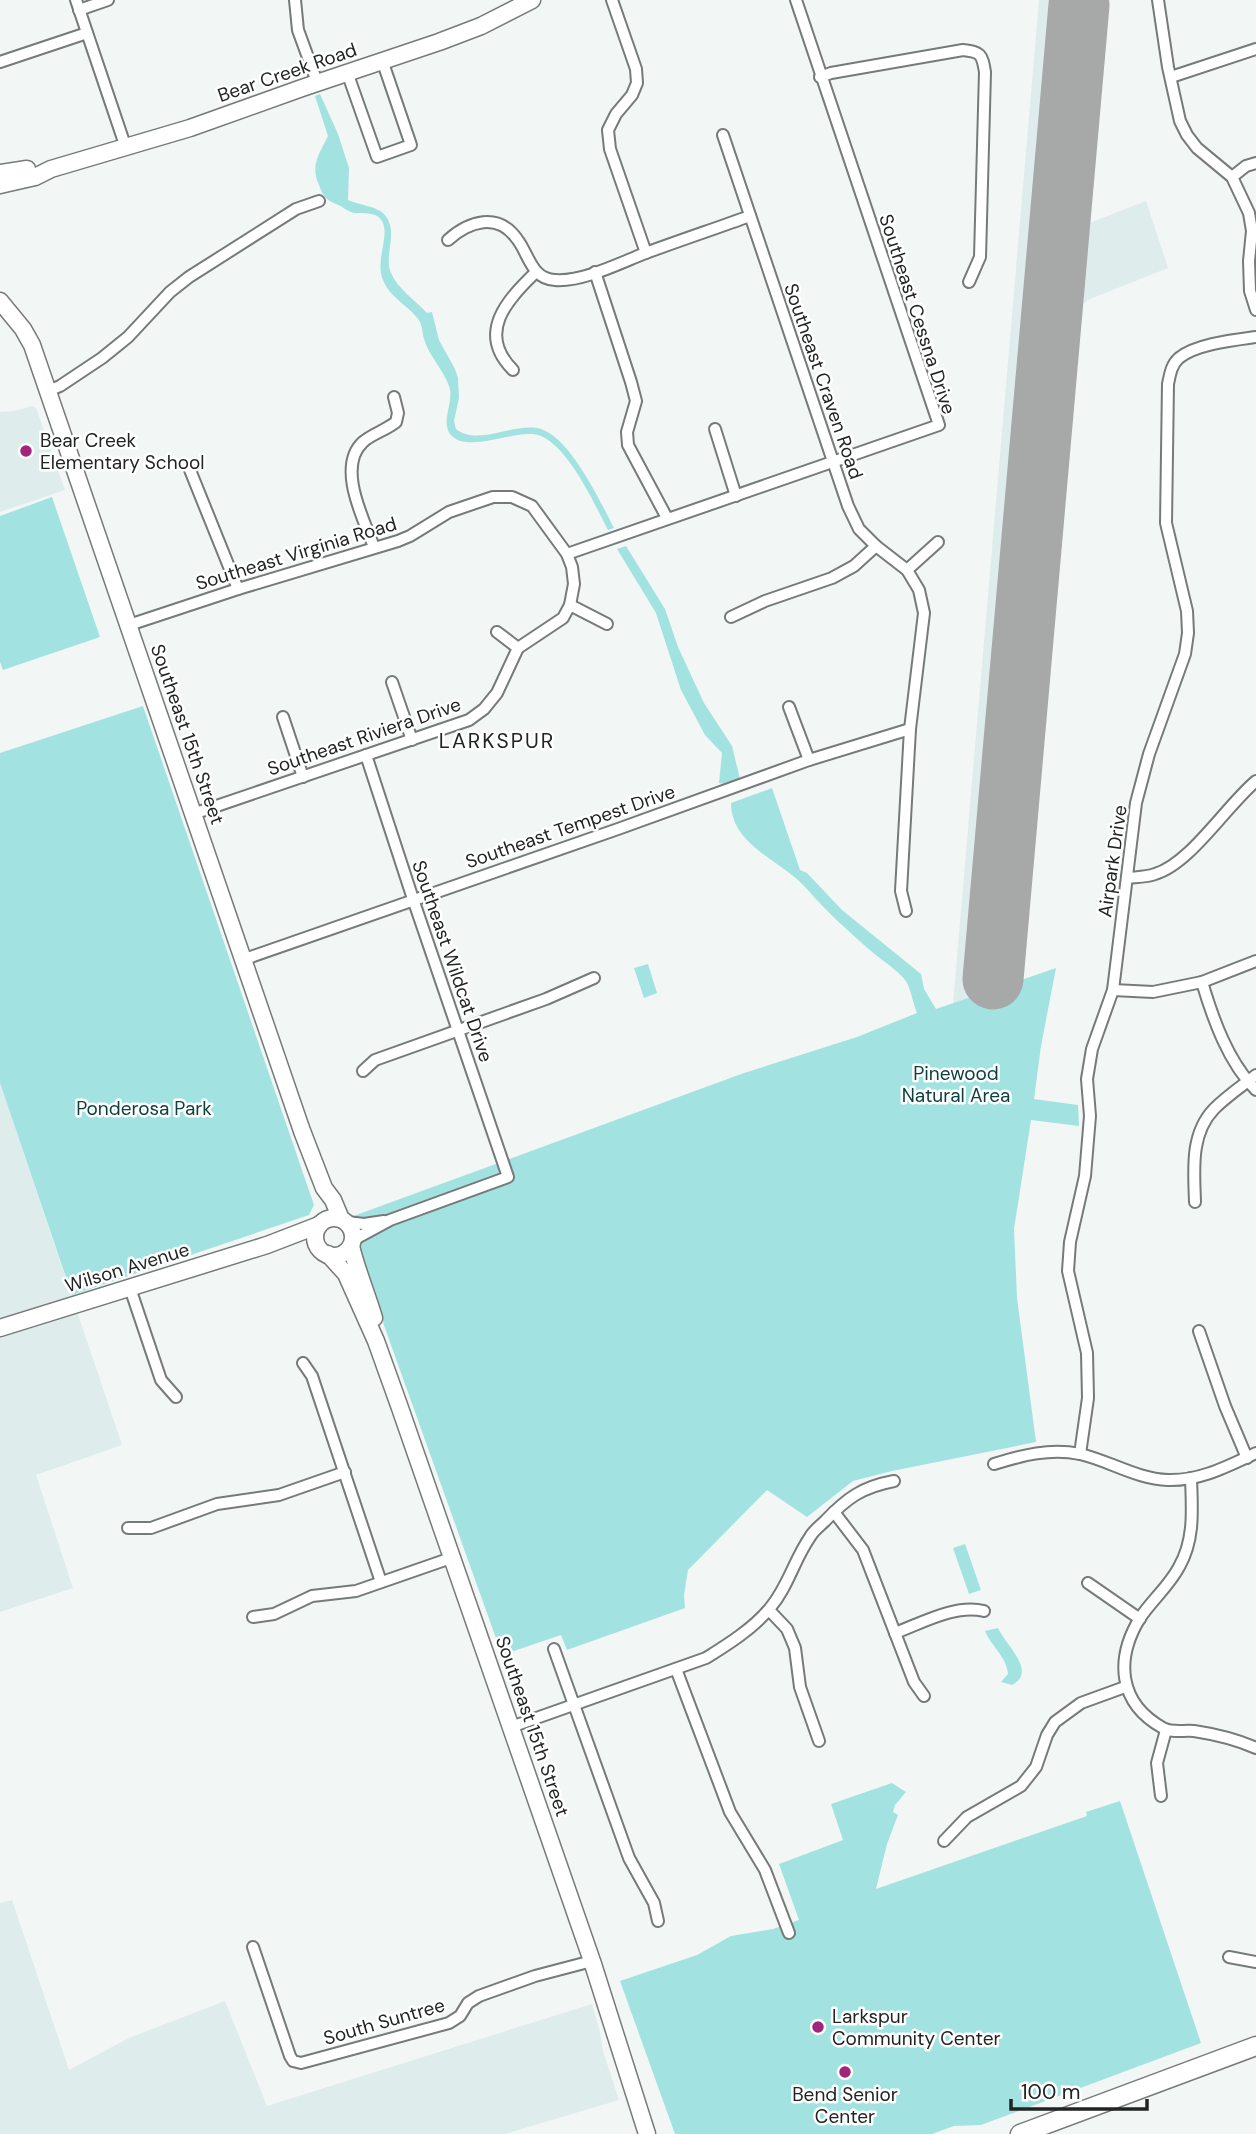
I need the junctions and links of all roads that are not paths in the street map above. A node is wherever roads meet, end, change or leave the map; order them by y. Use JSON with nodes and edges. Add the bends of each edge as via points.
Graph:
{"nodes":[{"id":1,"x":108,"y":0,"type":"edge"},
{"id":2,"x":295,"y":0,"type":"edge"},
{"id":3,"x":532,"y":0,"type":"edge"},
{"id":4,"x":611,"y":0,"type":"edge"},
{"id":5,"x":796,"y":0,"type":"edge"},
{"id":6,"x":1158,"y":0,"type":"edge"},
{"id":7,"x":78,"y":5,"type":"edge"},
{"id":8,"x":87,"y":33,"type":"junction"},
{"id":9,"x":1256,"y":49,"type":"edge"},
{"id":10,"x":382,"y":60,"type":"junction"},
{"id":11,"x":0,"y":62,"type":"edge"},
{"id":12,"x":347,"y":72,"type":"junction"},
{"id":13,"x":820,"y":77,"type":"junction"},
{"id":14,"x":1171,"y":77,"type":"junction"},
{"id":15,"x":317,"y":82,"type":"junction"},
{"id":16,"x":723,"y":135,"type":"dead end"},
{"id":17,"x":127,"y":148,"type":"junction"},
{"id":18,"x":1256,"y":163,"type":"edge"},
{"id":19,"x":51,"y":169,"type":"junction"},
{"id":20,"x":0,"y":173,"type":"edge"},
{"id":21,"x":1232,"y":177,"type":"junction"},
{"id":22,"x":0,"y":184,"type":"edge"},
{"id":23,"x":319,"y":201,"type":"dead end"},
{"id":24,"x":750,"y":216,"type":"junction"},
{"id":25,"x":448,"y":240,"type":"dead end"},
{"id":26,"x":646,"y":253,"type":"junction"},
{"id":27,"x":536,"y":272,"type":"junction"},
{"id":28,"x":595,"y":272,"type":"junction"},
{"id":29,"x":968,"y":282,"type":"dead end"},
{"id":30,"x":0,"y":301,"type":"edge"},
{"id":31,"x":1256,"y":310,"type":"edge"},
{"id":32,"x":1256,"y":337,"type":"edge"},
{"id":33,"x":513,"y":370,"type":"dead end"},
{"id":34,"x":48,"y":391,"type":"junction"},
{"id":35,"x":394,"y":397,"type":"dead end"},
{"id":36,"x":715,"y":429,"type":"dead end"},
{"id":37,"x":833,"y":462,"type":"junction"},
{"id":38,"x":190,"y":470,"type":"dead end"},
{"id":39,"x":736,"y":496,"type":"junction"},
{"id":40,"x":667,"y":518,"type":"junction"},
{"id":41,"x":938,"y":542,"type":"dead end"},
{"id":42,"x":876,"y":546,"type":"junction"},
{"id":43,"x":374,"y":547,"type":"junction"},
{"id":44,"x":566,"y":554,"type":"junction"},
{"id":45,"x":907,"y":570,"type":"junction"},
{"id":46,"x":238,"y":589,"type":"junction"},
{"id":47,"x":570,"y":605,"type":"junction"},
{"id":48,"x":731,"y":617,"type":"dead end"},
{"id":49,"x":607,"y":624,"type":"dead end"},
{"id":50,"x":129,"y":625,"type":"junction"},
{"id":51,"x":497,"y":632,"type":"dead end"},
{"id":52,"x":518,"y":648,"type":"junction"},
{"id":53,"x":393,"y":682,"type":"dead end"},
{"id":54,"x":789,"y":707,"type":"dead end"},
{"id":55,"x":282,"y":717,"type":"dead end"},
{"id":56,"x":910,"y":729,"type":"junction"},
{"id":57,"x":412,"y":740,"type":"junction"},
{"id":58,"x":366,"y":755,"type":"junction"},
{"id":59,"x":808,"y":760,"type":"junction"},
{"id":60,"x":303,"y":777,"type":"junction"},
{"id":61,"x":1256,"y":781,"type":"edge"},
{"id":62,"x":193,"y":814,"type":"junction"},
{"id":63,"x":1128,"y":878,"type":"junction"},
{"id":64,"x":413,"y":899,"type":"junction"},
{"id":65,"x":906,"y":911,"type":"dead end"},
{"id":66,"x":242,"y":960,"type":"junction"},
{"id":67,"x":1256,"y":961,"type":"edge"},
{"id":68,"x":594,"y":978,"type":"dead end"},
{"id":69,"x":1202,"y":982,"type":"junction"},
{"id":70,"x":1113,"y":990,"type":"junction"},
{"id":71,"x":458,"y":1029,"type":"junction"},
{"id":72,"x":363,"y":1071,"type":"dead end"},
{"id":73,"x":1253,"y":1082,"type":"edge"},
{"id":74,"x":324,"y":1188,"type":"junction"},
{"id":75,"x":1195,"y":1202,"type":"dead end"},
{"id":76,"x":390,"y":1220,"type":"junction"},
{"id":77,"x":344,"y":1221,"type":"junction"},
{"id":78,"x":321,"y":1223,"type":"junction"},
{"id":79,"x":352,"y":1243,"type":"junction"},
{"id":80,"x":267,"y":1245,"type":"junction"},
{"id":81,"x":323,"y":1251,"type":"junction"},
{"id":82,"x":130,"y":1288,"type":"junction"},
{"id":83,"x":0,"y":1328,"type":"edge"},
{"id":84,"x":1199,"y":1332,"type":"dead end"},
{"id":85,"x":376,"y":1341,"type":"junction"},
{"id":86,"x":303,"y":1363,"type":"dead end"},
{"id":87,"x":176,"y":1397,"type":"dead end"},
{"id":88,"x":1080,"y":1454,"type":"junction"},
{"id":89,"x":1252,"y":1455,"type":"edge"},
{"id":90,"x":994,"y":1464,"type":"dead end"},
{"id":91,"x":345,"y":1472,"type":"junction"},
{"id":92,"x":1191,"y":1478,"type":"junction"},
{"id":93,"x":894,"y":1481,"type":"dead end"},
{"id":94,"x":834,"y":1512,"type":"junction"},
{"id":95,"x":128,"y":1528,"type":"dead end"},
{"id":96,"x":451,"y":1558,"type":"junction"},
{"id":97,"x":382,"y":1582,"type":"junction"},
{"id":98,"x":1088,"y":1583,"type":"dead end"},
{"id":99,"x":769,"y":1610,"type":"junction"},
{"id":100,"x":984,"y":1611,"type":"dead end"},
{"id":101,"x":253,"y":1617,"type":"dead end"},
{"id":102,"x":1140,"y":1619,"type":"junction"},
{"id":103,"x":895,"y":1633,"type":"junction"},
{"id":104,"x":554,"y":1649,"type":"dead end"},
{"id":105,"x":677,"y":1669,"type":"junction"},
{"id":106,"x":1125,"y":1687,"type":"junction"},
{"id":107,"x":924,"y":1696,"type":"dead end"},
{"id":108,"x":575,"y":1704,"type":"junction"},
{"id":109,"x":511,"y":1727,"type":"junction"},
{"id":110,"x":1166,"y":1730,"type":"junction"},
{"id":111,"x":819,"y":1741,"type":"dead end"},
{"id":112,"x":1256,"y":1748,"type":"edge"},
{"id":113,"x":1161,"y":1796,"type":"dead end"},
{"id":114,"x":944,"y":1841,"type":"dead end"},
{"id":115,"x":658,"y":1921,"type":"dead end"},
{"id":116,"x":789,"y":1933,"type":"dead end"},
{"id":117,"x":253,"y":1947,"type":"dead end"},
{"id":118,"x":1229,"y":1957,"type":"dead end"},
{"id":119,"x":592,"y":1961,"type":"junction"},
{"id":120,"x":1256,"y":1962,"type":"edge"},
{"id":121,"x":1256,"y":2046,"type":"edge"},
{"id":122,"x":1256,"y":2054,"type":"edge"},
{"id":123,"x":647,"y":2131,"type":"edge"},
{"id":124,"x":1020,"y":2134,"type":"edge"},
{"id":125,"x":1044,"y":2134,"type":"edge"}],
"edges":[{"from":1,"to":7,"type":"street"},
{"from":2,"to":15,"type":"street","via":[[298,30]]},
{"from":3,"to":10,"type":"main road","name":"Bear Creek Road","via":[[475,29]]},
{"from":4,"to":26,"type":"street","via":[[637,83],[608,130],[610,149]]},
{"from":5,"to":13,"type":"street","name":"Southeast Cessna Drive"},
{"from":6,"to":14,"type":"street"},
{"from":7,"to":8,"type":"street"},
{"from":8,"to":11,"type":"street"},
{"from":8,"to":17,"type":"street"},
{"from":9,"to":14,"type":"street"},
{"from":10,"to":12,"type":"main road","name":"Bear Creek Road"},
{"from":10,"to":12,"type":"street","via":[[411,145],[377,157]]},
{"from":12,"to":15,"type":"main road","name":"Bear Creek Road"},
{"from":13,"to":29,"type":"street","via":[[963,50],[983,58],[980,257]]},
{"from":13,"to":37,"type":"street","name":"Southeast Cessna Drive","via":[[939,425]]},
{"from":14,"to":21,"type":"street","via":[[1187,135]]},
{"from":15,"to":17,"type":"main road","name":"Bear Creek Road"},
{"from":16,"to":24,"type":"street","name":"Southeast Craven Road"},
{"from":17,"to":19,"type":"main road","name":"Bear Creek Road"},
{"from":18,"to":21,"type":"street"},
{"from":19,"to":20,"type":"main road","name":"Bear Creek Road"},
{"from":19,"to":22,"type":"main road","name":"Bear Creek Road"},
{"from":21,"to":31,"type":"street","via":[[1249,213],[1250,291]]},
{"from":23,"to":34,"type":"street","via":[[296,209],[190,277],[120,344]]},
{"from":24,"to":26,"type":"street"},
{"from":24,"to":37,"type":"street","name":"Southeast Craven Road"},
{"from":25,"to":27,"type":"street","via":[[460,229],[478,223],[505,226],[518,239]]},
{"from":26,"to":28,"type":"street"},
{"from":27,"to":28,"type":"street","via":[[554,281]]},
{"from":27,"to":33,"type":"street","via":[[503,309],[496,326],[497,348]]},
{"from":28,"to":40,"type":"street","via":[[636,401],[628,445]]},
{"from":30,"to":34,"type":"main road","name":"Southeast 15th Street","via":[[23,328]]},
{"from":32,"to":63,"type":"street","name":"Airpark Drive","via":[[1220,341],[1189,352],[1171,369],[1166,523],[1188,633],[1136,803]]},
{"from":34,"to":50,"type":"main road","name":"Southeast 15th Street"},
{"from":35,"to":43,"type":"street","via":[[396,422],[362,443],[351,466],[354,491]]},
{"from":36,"to":39,"type":"street"},
{"from":37,"to":39,"type":"street","name":"Southeast Cessna Drive"},
{"from":37,"to":42,"type":"street","name":"Southeast Craven Road","via":[[859,529]]},
{"from":38,"to":46,"type":"street"},
{"from":39,"to":40,"type":"street","name":"Southeast Cessna Drive"},
{"from":40,"to":44,"type":"street","name":"Southeast Cessna Drive"},
{"from":41,"to":45,"type":"street"},
{"from":42,"to":45,"type":"street","name":"Southeast Craven Road"},
{"from":42,"to":48,"type":"street","via":[[832,578]]},
{"from":43,"to":44,"type":"street","name":"Southeast Virginia Road","via":[[410,536],[449,512],[502,496],[532,506]]},
{"from":43,"to":46,"type":"street","name":"Southeast Virginia Road"},
{"from":44,"to":47,"type":"street","via":[[572,567]]},
{"from":45,"to":56,"type":"street","name":"Southeast Craven Road","via":[[919,590],[924,613]]},
{"from":46,"to":50,"type":"street","name":"Southeast Virginia Road"},
{"from":47,"to":49,"type":"street"},
{"from":47,"to":52,"type":"street","via":[[563,618]]},
{"from":50,"to":62,"type":"main road","name":"Southeast 15th Street"},
{"from":51,"to":52,"type":"street"},
{"from":52,"to":57,"type":"street","name":"Southeast Riviera Drive","via":[[484,709],[469,720]]},
{"from":53,"to":57,"type":"street"},
{"from":54,"to":59,"type":"street"},
{"from":55,"to":60,"type":"street"},
{"from":56,"to":59,"type":"street","name":"Southeast Tempest Drive"},
{"from":56,"to":65,"type":"street","name":"Southeast Craven Road","via":[[901,891]]},
{"from":57,"to":58,"type":"street","name":"Southeast Riviera Drive"},
{"from":58,"to":60,"type":"street","name":"Southeast Riviera Drive"},
{"from":58,"to":64,"type":"street","name":"Southeast Wildcat Drive"},
{"from":59,"to":64,"type":"street","name":"Southeast Tempest Drive"},
{"from":60,"to":62,"type":"street","name":"Southeast Riviera Drive"},
{"from":61,"to":63,"type":"street","via":[[1168,869]]},
{"from":62,"to":66,"type":"main road","name":"Southeast 15th Street"},
{"from":63,"to":70,"type":"street","name":"Airpark Drive"},
{"from":64,"to":66,"type":"street","name":"Southeast Tempest Drive"},
{"from":64,"to":71,"type":"street","name":"Southeast Wildcat Drive"},
{"from":66,"to":74,"type":"main road","name":"Southeast 15th Street"},
{"from":67,"to":69,"type":"street"},
{"from":68,"to":71,"type":"street"},
{"from":69,"to":70,"type":"street","via":[[1153,992]]},
{"from":69,"to":73,"type":"street","via":[[1228,1049]]},
{"from":70,"to":88,"type":"street","name":"Airpark Drive","via":[[1092,1049],[1085,1176],[1070,1242],[1068,1271],[1087,1353],[1088,1398]]},
{"from":71,"to":72,"type":"street","via":[[375,1060]]},
{"from":71,"to":76,"type":"street","name":"Southeast Wildcat Drive","via":[[509,1177]]},
{"from":73,"to":75,"type":"street","via":[[1214,1109],[1201,1126],[1195,1150]]},
{"from":74,"to":77,"type":"main road","name":"Southeast 15th Street"},
{"from":74,"to":78,"type":"main road","name":"Southeast 15th Street"},
{"from":76,"to":77,"type":"street"},
{"from":76,"to":79,"type":"street"},
{"from":77,"to":78,"type":"main road","via":[[335,1217]]},
{"from":77,"to":79,"type":"main road","via":[[351,1227]]},
{"from":78,"to":80,"type":"main road","name":"Wilson Avenue"},
{"from":78,"to":81,"type":"main road","via":[[315,1236]]},
{"from":79,"to":81,"type":"main road","via":[[341,1254]]},
{"from":79,"to":85,"type":"main road","name":"Southeast 15th Street","via":[[356,1269],[376,1323]]},
{"from":80,"to":81,"type":"main road","name":"Wilson Avenue","via":[[302,1244]]},
{"from":80,"to":82,"type":"main road","name":"Wilson Avenue"},
{"from":81,"to":85,"type":"main road","name":"Southeast 15th Street","via":[[346,1274]]},
{"from":82,"to":83,"type":"main road","name":"Wilson Avenue"},
{"from":82,"to":87,"type":"street","via":[[161,1380]]},
{"from":84,"to":89,"type":"street","via":[[1225,1406]]},
{"from":85,"to":96,"type":"main road","name":"Southeast 15th Street"},
{"from":86,"to":91,"type":"street","via":[[312,1376]]},
{"from":88,"to":90,"type":"street","via":[[1049,1451]]},
{"from":88,"to":92,"type":"street","via":[[1143,1476]]},
{"from":89,"to":92,"type":"street"},
{"from":91,"to":95,"type":"street","via":[[279,1495],[217,1504],[151,1528]]},
{"from":91,"to":97,"type":"street"},
{"from":92,"to":102,"type":"street","via":[[1192,1532],[1180,1567]]},
{"from":93,"to":94,"type":"street","via":[[855,1493]]},
{"from":94,"to":99,"type":"street","via":[[810,1536]]},
{"from":94,"to":103,"type":"street","via":[[863,1550]]},
{"from":96,"to":97,"type":"street"},
{"from":96,"to":109,"type":"main road","name":"Southeast 15th Street"},
{"from":97,"to":101,"type":"street","via":[[312,1597],[274,1614]]},
{"from":98,"to":102,"type":"street"},
{"from":99,"to":105,"type":"street","via":[[735,1641]]},
{"from":99,"to":111,"type":"street","via":[[787,1629],[795,1647],[800,1687]]},
{"from":100,"to":103,"type":"street","via":[[955,1611]]},
{"from":102,"to":106,"type":"street","via":[[1127,1646]]},
{"from":103,"to":107,"type":"street"},
{"from":104,"to":108,"type":"street"},
{"from":105,"to":108,"type":"street"},
{"from":105,"to":116,"type":"street","via":[[730,1812],[765,1870]]},
{"from":106,"to":110,"type":"street","via":[[1149,1718]]},
{"from":106,"to":114,"type":"street","via":[[1081,1703],[1055,1722],[1036,1767],[1021,1787],[967,1817]]},
{"from":108,"to":109,"type":"street"},
{"from":108,"to":115,"type":"street","via":[[629,1858],[654,1903]]},
{"from":109,"to":119,"type":"main road","name":"Southeast 15th Street"},
{"from":110,"to":112,"type":"street","via":[[1197,1732]]},
{"from":110,"to":113,"type":"street","via":[[1157,1763]]},
{"from":117,"to":119,"type":"street","name":"South Suntree","via":[[290,2056],[301,2063],[449,2023],[479,1996]]},
{"from":118,"to":120,"type":"street"},
{"from":119,"to":123,"type":"main road","name":"Southeast 15th Street"},
{"from":121,"to":124,"type":"main road"},
{"from":122,"to":125,"type":"main road"}]}
